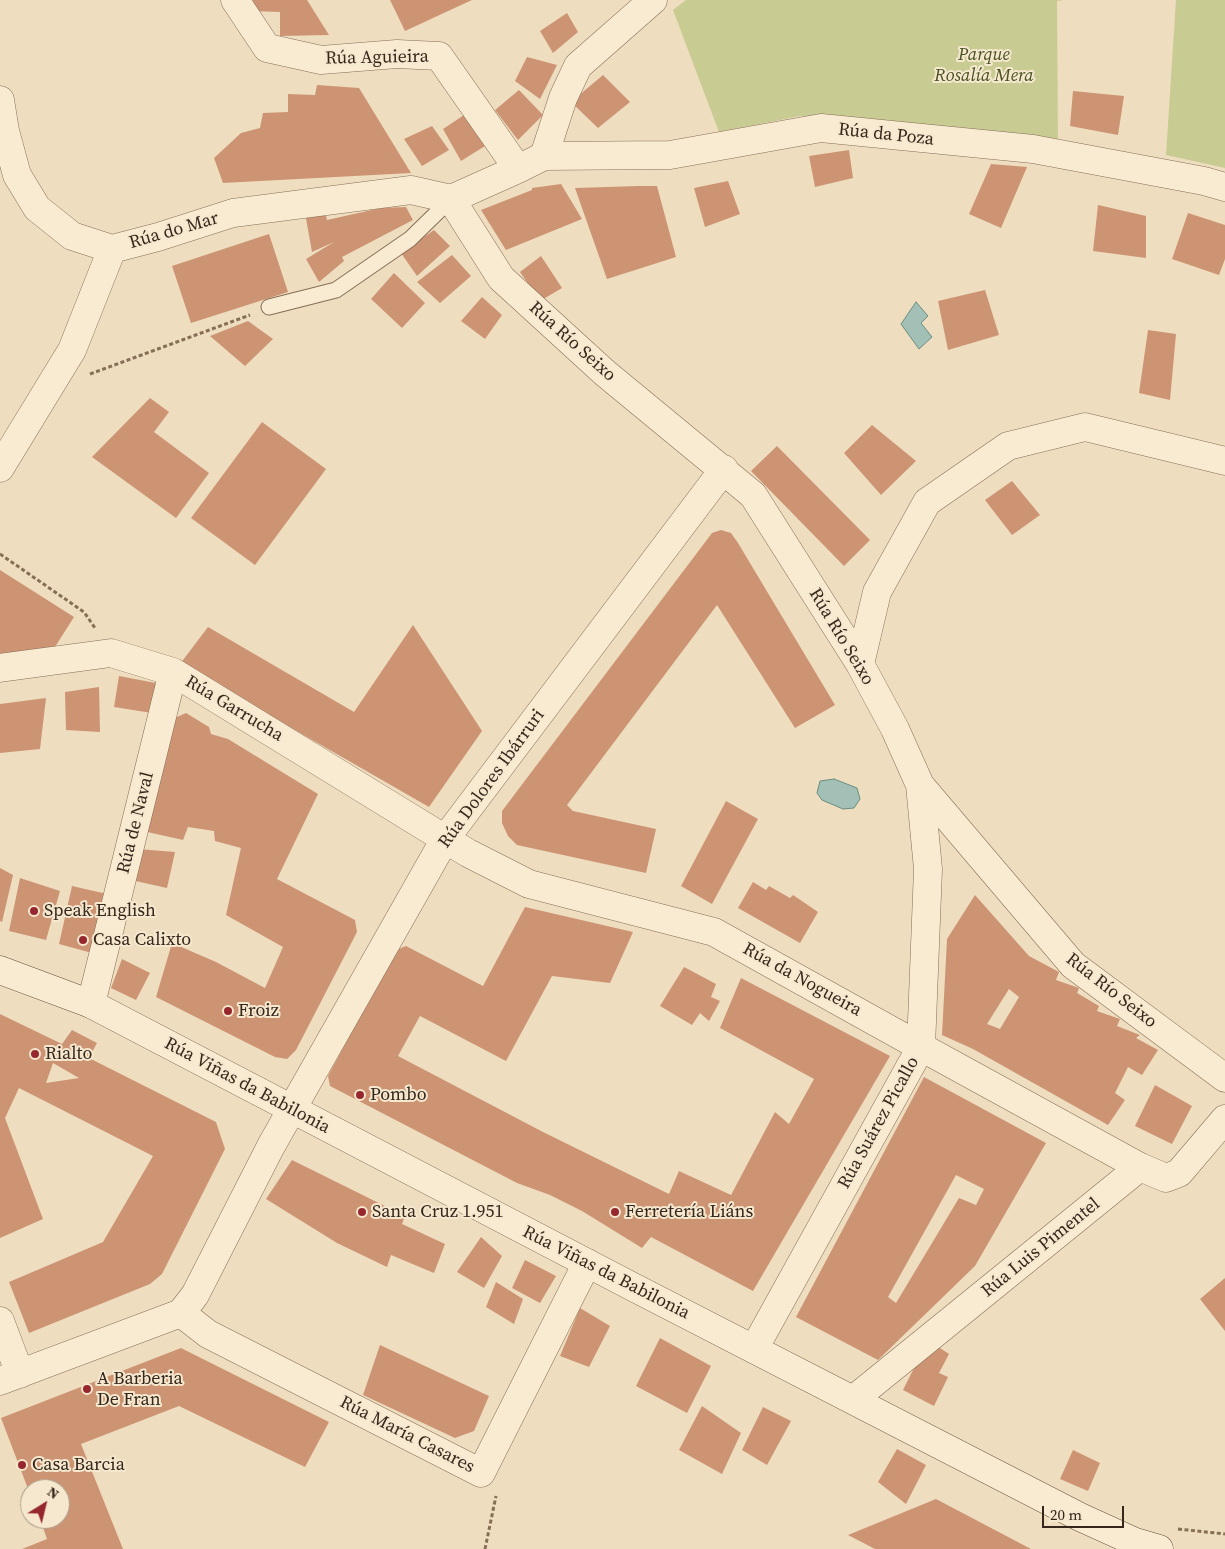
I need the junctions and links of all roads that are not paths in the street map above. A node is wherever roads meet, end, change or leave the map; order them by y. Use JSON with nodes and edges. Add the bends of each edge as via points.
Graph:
{"nodes":[{"id":1,"x":235,"y":0,"type":"edge"},
{"id":2,"x":638,"y":5,"type":"edge"},
{"id":3,"x":0,"y":100,"type":"edge"},
{"id":4,"x":544,"y":156,"type":"junction"},
{"id":5,"x":518,"y":169,"type":"junction"},
{"id":6,"x":1225,"y":187,"type":"edge"},
{"id":7,"x":452,"y":199,"type":"junction"},
{"id":8,"x":112,"y":249,"type":"junction"},
{"id":9,"x":270,"y":307,"type":"road end"},
{"id":10,"x":1225,"y":461,"type":"edge"},
{"id":11,"x":0,"y":468,"type":"edge"},
{"id":12,"x":724,"y":468,"type":"junction"},
{"id":13,"x":860,"y":664,"type":"junction"},
{"id":14,"x":0,"y":668,"type":"edge"},
{"id":15,"x":173,"y":672,"type":"junction"},
{"id":16,"x":920,"y":785,"type":"junction"},
{"id":17,"x":445,"y":839,"type":"junction"},
{"id":18,"x":0,"y":970,"type":"edge"},
{"id":19,"x":91,"y":1004,"type":"junction"},
{"id":20,"x":921,"y":1047,"type":"junction"},
{"id":21,"x":1225,"y":1078,"type":"edge"},
{"id":22,"x":292,"y":1110,"type":"junction"},
{"id":23,"x":1225,"y":1119,"type":"edge"},
{"id":24,"x":1140,"y":1166,"type":"junction"},
{"id":25,"x":587,"y":1263,"type":"junction"},
{"id":26,"x":181,"y":1314,"type":"junction"},
{"id":27,"x":0,"y":1321,"type":"edge"},
{"id":28,"x":754,"y":1349,"type":"junction"},
{"id":29,"x":10,"y":1378,"type":"edge"},
{"id":30,"x":854,"y":1399,"type":"junction"},
{"id":31,"x":1159,"y":1549,"type":"edge"}],
"edges":[{"from":1,"to":5,"type":"street","name":"Rúa Aguieira","via":[[267,48],[321,60],[397,54],[438,56]]},
{"from":2,"to":4,"type":"street","via":[[578,66],[563,98]]},
{"from":3,"to":8,"type":"street","via":[[17,174],[37,208],[72,236]]},
{"from":4,"to":5,"type":"street"},
{"from":4,"to":6,"type":"street","name":"Rúa da Poza","via":[[670,154],[821,128],[1033,149]]},
{"from":5,"to":7,"type":"street"},
{"from":7,"to":8,"type":"street","name":"Rúa do Mar","via":[[411,190],[233,213],[158,238]]},
{"from":7,"to":9,"type":"lane","via":[[410,239],[336,290]]},
{"from":7,"to":12,"type":"street","name":"Rúa Río Seixo","via":[[500,278],[605,372]]},
{"from":8,"to":11,"type":"street","name":"Rúa do Mar","via":[[72,350]]},
{"from":10,"to":13,"type":"street","via":[[1085,427],[1008,446],[927,502],[878,592]]},
{"from":12,"to":13,"type":"street","name":"Rúa Río Seixo","via":[[753,495]]},
{"from":12,"to":17,"type":"street","name":"Rúa Dolores Ibárruri"},
{"from":13,"to":16,"type":"street","name":"Rúa Río Seixo"},
{"from":14,"to":15,"type":"street","name":"Rúa Garrucha","via":[[111,652]]},
{"from":15,"to":17,"type":"street","name":"Rúa Garrucha"},
{"from":15,"to":19,"type":"street","name":"Rúa de Naval"},
{"from":16,"to":20,"type":"street","name":"Rúa Suárez Picallo","via":[[928,868]]},
{"from":16,"to":21,"type":"street","name":"Rúa Río Seixo","via":[[1073,965]]},
{"from":17,"to":20,"type":"street","name":"Rúa da Nogueira","via":[[529,884],[714,932]]},
{"from":17,"to":22,"type":"street","name":"Rúa Dolores Ibárruri"},
{"from":18,"to":19,"type":"street","name":"Rúa Viñas da Babilonia"},
{"from":19,"to":22,"type":"street","name":"Rúa Viñas da Babilonia"},
{"from":20,"to":24,"type":"street","name":"Rúa da Nogueira"},
{"from":20,"to":28,"type":"street","name":"Rúa Suárez Picallo"},
{"from":22,"to":25,"type":"street","name":"Rúa Viñas da Babilonia"},
{"from":22,"to":26,"type":"street","name":"Rúa Dolores Ibárruri","via":[[195,1295]]},
{"from":23,"to":24,"type":"street","via":[[1179,1173],[1166,1178]]},
{"from":24,"to":30,"type":"street","name":"Rúa Luis Pimentel"},
{"from":25,"to":26,"type":"street","name":"Rúa María Casares","via":[[481,1473],[208,1334]]},
{"from":25,"to":28,"type":"street","name":"Rúa Viñas da Babilonia"},
{"from":26,"to":29,"type":"street"},
{"from":27,"to":29,"type":"street"},
{"from":28,"to":30,"type":"street","name":"Rúa Viñas da Babilonia"},
{"from":30,"to":31,"type":"street","name":"Rúa Viñas da Babilonia","via":[[1080,1517],[1134,1542]]}]}
